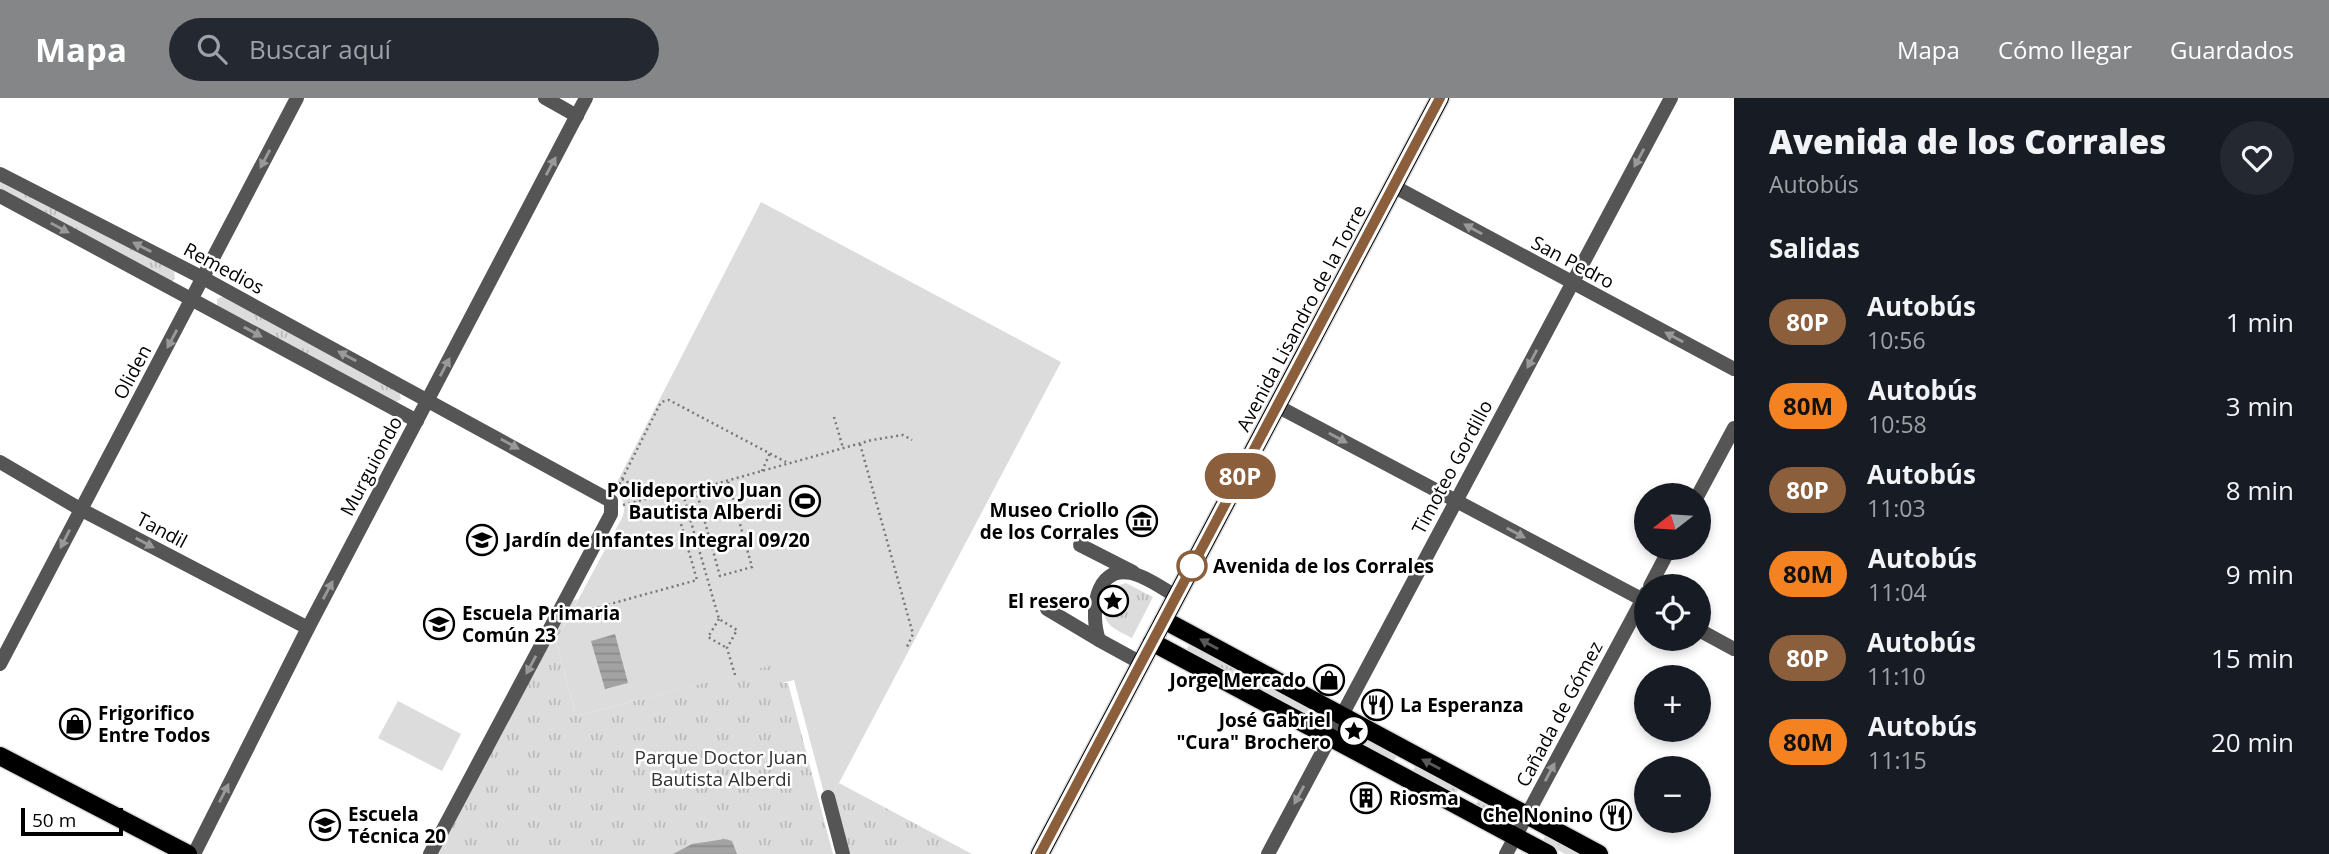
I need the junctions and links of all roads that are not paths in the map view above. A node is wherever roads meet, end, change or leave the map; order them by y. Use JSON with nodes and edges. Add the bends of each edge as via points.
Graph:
{"nodes":[{"id":1,"x":297,"y":98,"type":"edge"},
{"id":2,"x":545,"y":98,"type":"edge"},
{"id":3,"x":586,"y":98,"type":"edge"},
{"id":4,"x":1440,"y":98,"type":"edge"},
{"id":5,"x":1671,"y":98,"type":"edge"},
{"id":6,"x":577,"y":116,"type":"junction"},
{"id":7,"x":0,"y":174,"type":"edge"},
{"id":8,"x":1395,"y":187,"type":"junction"},
{"id":9,"x":0,"y":196,"type":"edge"},
{"id":10,"x":203,"y":278,"type":"junction"},
{"id":11,"x":1573,"y":284,"type":"junction"},
{"id":12,"x":193,"y":299,"type":"junction"},
{"id":13,"x":1734,"y":369,"type":"edge"},
{"id":14,"x":428,"y":400,"type":"junction"},
{"id":15,"x":1277,"y":406,"type":"junction"},
{"id":16,"x":416,"y":421,"type":"junction"},
{"id":17,"x":1734,"y":428,"type":"edge"},
{"id":18,"x":0,"y":462,"type":"edge"},
{"id":19,"x":1704,"y":483,"type":"edge"},
{"id":20,"x":1455,"y":501,"type":"junction"},
{"id":21,"x":80,"y":509,"type":"junction"},
{"id":22,"x":1080,"y":545,"type":"dead end"},
{"id":23,"x":1134,"y":573,"type":"junction"},
{"id":24,"x":1634,"y":589,"type":"edge"},
{"id":25,"x":1176,"y":596,"type":"junction"},
{"id":26,"x":1046,"y":609,"type":"dead end"},
{"id":27,"x":1634,"y":619,"type":"edge"},
{"id":28,"x":1164,"y":620,"type":"junction"},
{"id":29,"x":308,"y":628,"type":"junction"},
{"id":30,"x":1711,"y":637,"type":"edge"},
{"id":31,"x":1099,"y":640,"type":"junction"},
{"id":32,"x":1152,"y":642,"type":"junction"},
{"id":33,"x":1734,"y":649,"type":"edge"},
{"id":34,"x":1141,"y":663,"type":"junction"},
{"id":35,"x":0,"y":664,"type":"edge"},
{"id":36,"x":1340,"y":715,"type":"junction"},
{"id":37,"x":1330,"y":736,"type":"junction"},
{"id":38,"x":0,"y":756,"type":"edge"},
{"id":39,"x":828,"y":797,"type":"dead end"},
{"id":40,"x":1527,"y":815,"type":"junction"},
{"id":41,"x":1515,"y":837,"type":"junction"},
{"id":42,"x":188,"y":854,"type":"edge"},
{"id":43,"x":194,"y":854,"type":"edge"},
{"id":44,"x":430,"y":854,"type":"edge"},
{"id":45,"x":843,"y":854,"type":"edge"},
{"id":46,"x":1040,"y":854,"type":"edge"},
{"id":47,"x":1268,"y":854,"type":"edge"},
{"id":48,"x":1506,"y":854,"type":"edge"},
{"id":49,"x":1548,"y":854,"type":"edge"},
{"id":50,"x":1599,"y":854,"type":"edge"}],
"edges":[{"from":1,"to":10,"type":"street","name":"Oliden","one_way":true},
{"from":2,"to":6,"type":"street"},
{"from":3,"to":6,"type":"street","name":"Murguiondo"},
{"from":4,"to":8,"type":"main road","name":"Avenida Lisandro de la Torre"},
{"from":5,"to":11,"type":"street","name":"Timoteo Gordillo","one_way":true},
{"from":14,"to":6,"type":"street","name":"Murguiondo","one_way":true},
{"from":10,"to":7,"type":"street","name":"Remedios","one_way":true},
{"from":11,"to":8,"type":"street","name":"San Pedro","one_way":true},
{"from":8,"to":15,"type":"main road","name":"Avenida Lisandro de la Torre"},
{"from":9,"to":12,"type":"street","one_way":true},
{"from":10,"to":12,"type":"street","name":"Oliden"},
{"from":14,"to":10,"type":"street","name":"Remedios","one_way":true},
{"from":13,"to":11,"type":"street","name":"San Pedro","one_way":true},
{"from":11,"to":20,"type":"street","name":"Timoteo Gordillo","one_way":true},
{"from":12,"to":16,"type":"street","one_way":true},
{"from":12,"to":21,"type":"street","name":"Oliden","one_way":true},
{"from":14,"to":16,"type":"street","name":"Murguiondo"},
{"from":14,"to":44,"type":"street","name":"Remedios","one_way":true,"via":[[612,505]]},
{"from":15,"to":20,"type":"street","one_way":true},
{"from":15,"to":25,"type":"main road","name":"Avenida Lisandro de la Torre"},
{"from":29,"to":16,"type":"street","name":"Murguiondo","one_way":true},
{"from":17,"to":19,"type":"street"},
{"from":18,"to":21,"type":"street","name":"Tandil"},
{"from":20,"to":24,"type":"street","one_way":true},
{"from":20,"to":36,"type":"street","name":"Timoteo Gordillo"},
{"from":21,"to":29,"type":"street","name":"Tandil","one_way":true},
{"from":21,"to":35,"type":"street","name":"Oliden","one_way":true},
{"from":22,"to":23,"type":"street"},
{"from":23,"to":25,"type":"street"},
{"from":23,"to":31,"type":"street","via":[[1113,575],[1097,596],[1093,619]]},
{"from":25,"to":28,"type":"main road","name":"Avenida Lisandro de la Torre"},
{"from":26,"to":31,"type":"street"},
{"from":40,"to":27,"type":"street","name":"Cañada de Gómez","one_way":true},
{"from":28,"to":32,"type":"main road","name":"Avenida Lisandro de la Torre"},
{"from":36,"to":28,"type":"main road","one_way":true},
{"from":43,"to":29,"type":"street","name":"Murguiondo","one_way":true},
{"from":30,"to":33,"type":"street"},
{"from":31,"to":34,"type":"street"},
{"from":32,"to":34,"type":"main road","name":"Avenida Lisandro de la Torre"},
{"from":32,"to":37,"type":"main road"},
{"from":34,"to":46,"type":"main road","name":"Avenida Lisandro de la Torre"},
{"from":36,"to":37,"type":"street","name":"Timoteo Gordillo"},
{"from":40,"to":36,"type":"main road","one_way":true},
{"from":37,"to":41,"type":"main road"},
{"from":37,"to":47,"type":"street","name":"Timoteo Gordillo","one_way":true},
{"from":38,"to":42,"type":"main road"},
{"from":39,"to":45,"type":"street"},
{"from":40,"to":41,"type":"street","name":"Cañada de Gómez"},
{"from":40,"to":50,"type":"main road"},
{"from":41,"to":48,"type":"street","name":"Cañada de Gómez"},
{"from":41,"to":49,"type":"main road"}]}
